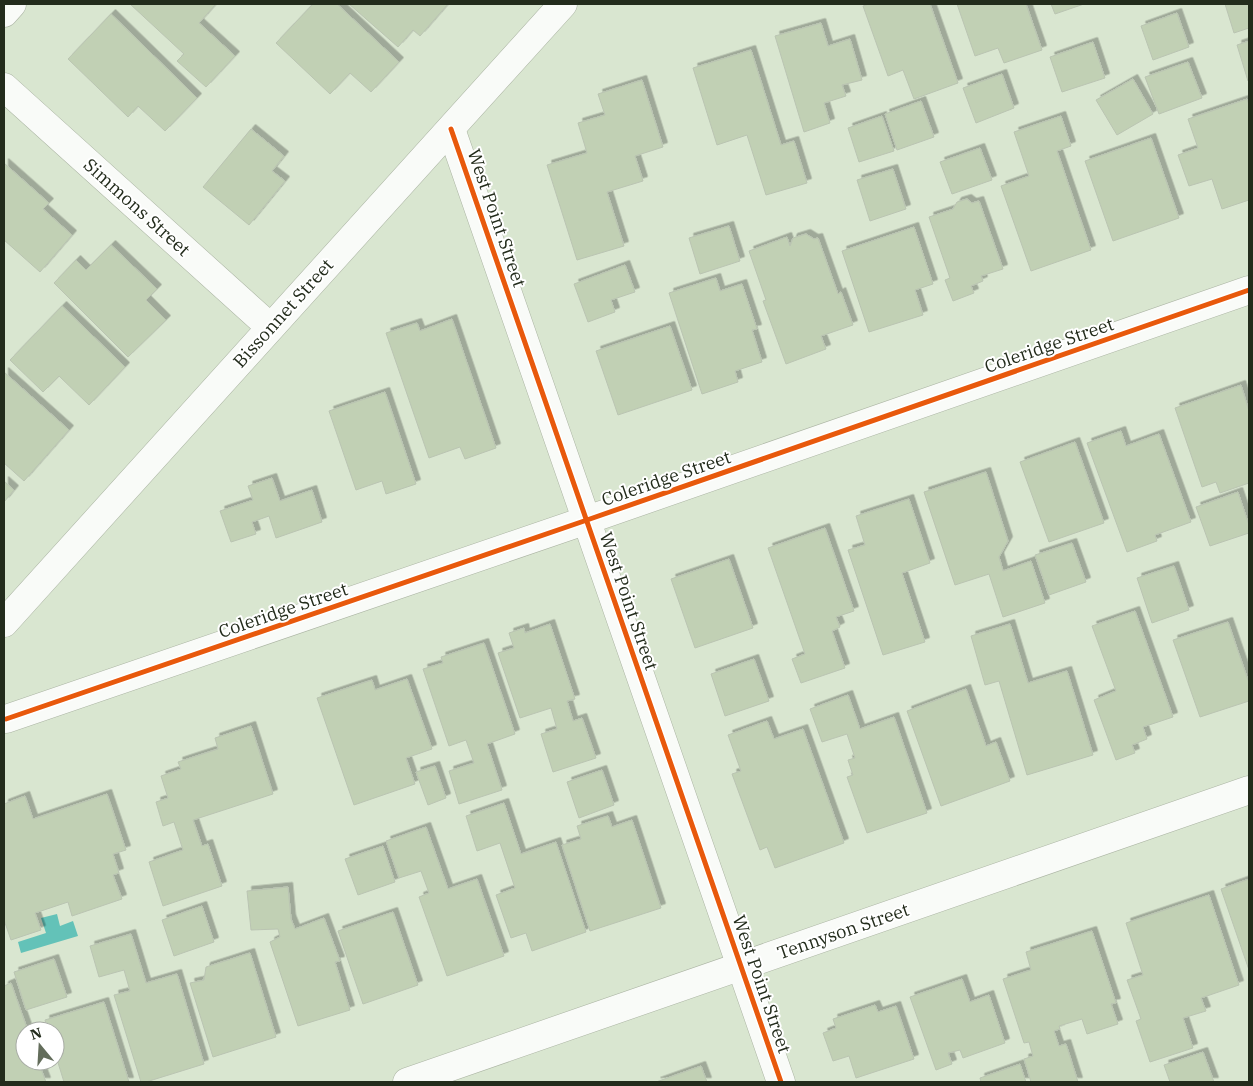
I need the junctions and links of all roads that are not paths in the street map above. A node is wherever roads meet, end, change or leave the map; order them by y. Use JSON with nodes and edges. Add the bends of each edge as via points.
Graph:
{"nodes":[{"id":1,"x":12,"y":4,"type":"edge"},
{"id":2,"x":563,"y":4,"type":"edge"},
{"id":3,"x":4,"y":13,"type":"edge"},
{"id":4,"x":4,"y":87,"type":"edge"},
{"id":5,"x":451,"y":129,"type":"junction"},
{"id":6,"x":1249,"y":290,"type":"edge"},
{"id":7,"x":270,"y":327,"type":"junction"},
{"id":8,"x":587,"y":520,"type":"junction"},
{"id":9,"x":4,"y":623,"type":"edge"},
{"id":10,"x":6,"y":719,"type":"dead end"},
{"id":11,"x":1249,"y":790,"type":"edge"},
{"id":12,"x":741,"y":966,"type":"junction"},
{"id":13,"x":408,"y":1082,"type":"edge"},
{"id":14,"x":781,"y":1082,"type":"edge"}],
"edges":[{"from":1,"to":3,"type":"street"},
{"from":2,"to":5,"type":"street","name":"Bissonnet Street"},
{"from":4,"to":7,"type":"street","name":"Simmons Street"},
{"from":5,"to":7,"type":"street","name":"Bissonnet Street"},
{"from":5,"to":8,"type":"street","name":"West Point Street"},
{"from":6,"to":8,"type":"street","name":"Coleridge Street"},
{"from":7,"to":9,"type":"street","name":"Bissonnet Street"},
{"from":8,"to":10,"type":"street","name":"Coleridge Street"},
{"from":8,"to":12,"type":"street","name":"West Point Street"},
{"from":11,"to":12,"type":"street","name":"Tennyson Street"},
{"from":12,"to":13,"type":"street","name":"Tennyson Street"},
{"from":12,"to":14,"type":"street","name":"West Point Street"}]}
